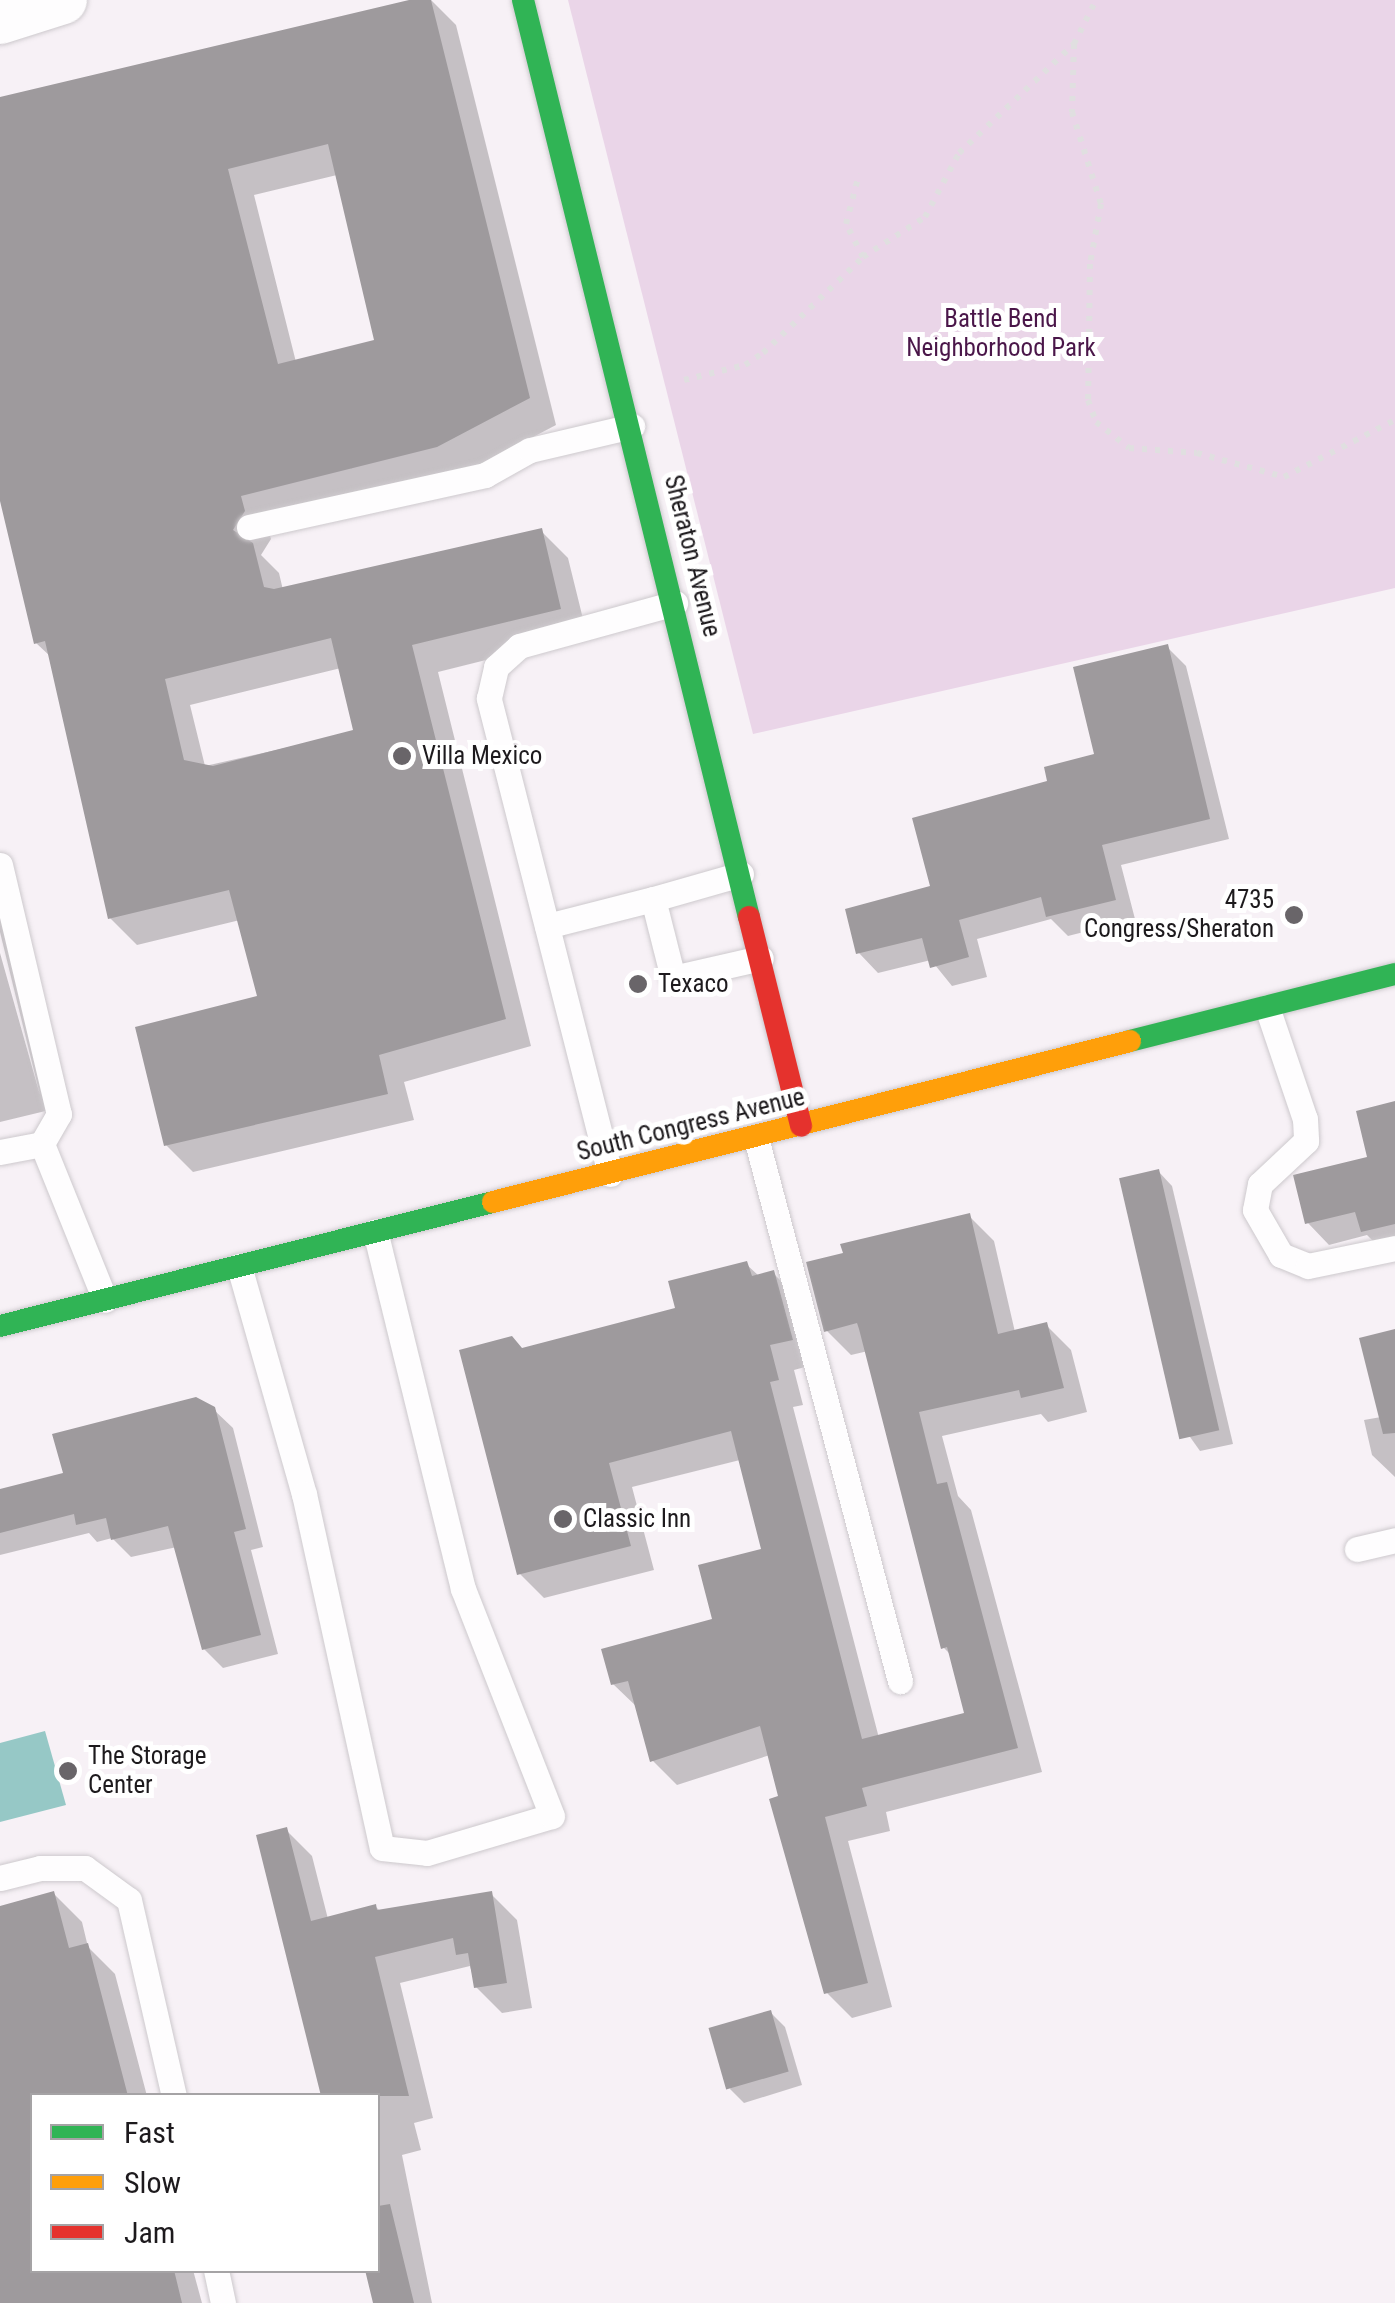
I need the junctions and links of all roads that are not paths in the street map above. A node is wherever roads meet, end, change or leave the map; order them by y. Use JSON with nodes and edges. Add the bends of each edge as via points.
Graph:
{"nodes":[{"id":1,"x":62,"y":0,"type":"edge"},
{"id":2,"x":523,"y":0,"type":"edge"},
{"id":3,"x":0,"y":20,"type":"edge"},
{"id":4,"x":632,"y":426,"type":"junction"},
{"id":5,"x":249,"y":528,"type":"dead end"},
{"id":6,"x":675,"y":602,"type":"junction"},
{"id":7,"x":0,"y":865,"type":"edge"},
{"id":8,"x":741,"y":874,"type":"junction"},
{"id":9,"x":653,"y":899,"type":"junction"},
{"id":10,"x":548,"y":926,"type":"junction"},
{"id":11,"x":761,"y":958,"type":"junction"},
{"id":12,"x":1395,"y":974,"type":"edge"},
{"id":13,"x":1268,"y":1007,"type":"junction"},
{"id":14,"x":802,"y":1126,"type":"junction"},
{"id":15,"x":756,"y":1138,"type":"junction"},
{"id":16,"x":42,"y":1144,"type":"junction"},
{"id":17,"x":0,"y":1152,"type":"edge"},
{"id":18,"x":610,"y":1174,"type":"junction"},
{"id":19,"x":375,"y":1232,"type":"junction"},
{"id":20,"x":1395,"y":1248,"type":"edge"},
{"id":21,"x":239,"y":1266,"type":"junction"},
{"id":22,"x":105,"y":1300,"type":"junction"},
{"id":23,"x":0,"y":1326,"type":"edge"},
{"id":24,"x":1395,"y":1540,"type":"edge"},
{"id":25,"x":1358,"y":1550,"type":"dead end"},
{"id":26,"x":900,"y":1681,"type":"dead end"},
{"id":27,"x":0,"y":1878,"type":"edge"},
{"id":28,"x":173,"y":2093,"type":"edge"},
{"id":29,"x":217,"y":2273,"type":"edge"},
{"id":30,"x":223,"y":2303,"type":"edge"}],
"edges":[{"from":1,"to":3,"type":"street"},
{"from":2,"to":4,"type":"main road","name":"Sheraton Avenue"},
{"from":4,"to":5,"type":"lane","via":[[530,450],[484,475]]},
{"from":4,"to":6,"type":"main road","name":"Sheraton Avenue"},
{"from":6,"to":8,"type":"main road","name":"Sheraton Avenue"},
{"from":6,"to":10,"type":"lane","via":[[519,646],[496,667],[489,698]]},
{"from":7,"to":16,"type":"lane","via":[[59,1114]]},
{"from":8,"to":9,"type":"lane"},
{"from":8,"to":11,"type":"main road","name":"Sheraton Avenue"},
{"from":9,"to":10,"type":"lane"},
{"from":9,"to":11,"type":"lane","via":[[674,978]]},
{"from":10,"to":18,"type":"lane"},
{"from":11,"to":14,"type":"main road","name":"Sheraton Avenue"},
{"from":12,"to":13,"type":"main road","name":"South Congress Avenue"},
{"from":13,"to":14,"type":"main road","name":"South Congress Avenue"},
{"from":13,"to":20,"type":"lane","via":[[1305,1119],[1306,1141],[1260,1184],[1255,1210],[1281,1255],[1308,1266]]},
{"from":14,"to":15,"type":"main road","name":"South Congress Avenue"},
{"from":15,"to":18,"type":"main road","name":"South Congress Avenue"},
{"from":15,"to":26,"type":"lane"},
{"from":16,"to":17,"type":"lane"},
{"from":16,"to":22,"type":"lane"},
{"from":18,"to":19,"type":"main road","name":"South Congress Avenue"},
{"from":19,"to":21,"type":"main road","name":"South Congress Avenue"},
{"from":19,"to":21,"type":"lane","via":[[463,1589],[552,1816],[427,1853],[382,1848],[304,1494]]},
{"from":21,"to":22,"type":"main road","name":"South Congress Avenue"},
{"from":22,"to":23,"type":"main road","name":"South Congress Avenue"},
{"from":24,"to":25,"type":"lane"},
{"from":27,"to":28,"type":"lane","via":[[40,1868],[85,1868],[128,1900]]},
{"from":29,"to":30,"type":"lane"}]}
